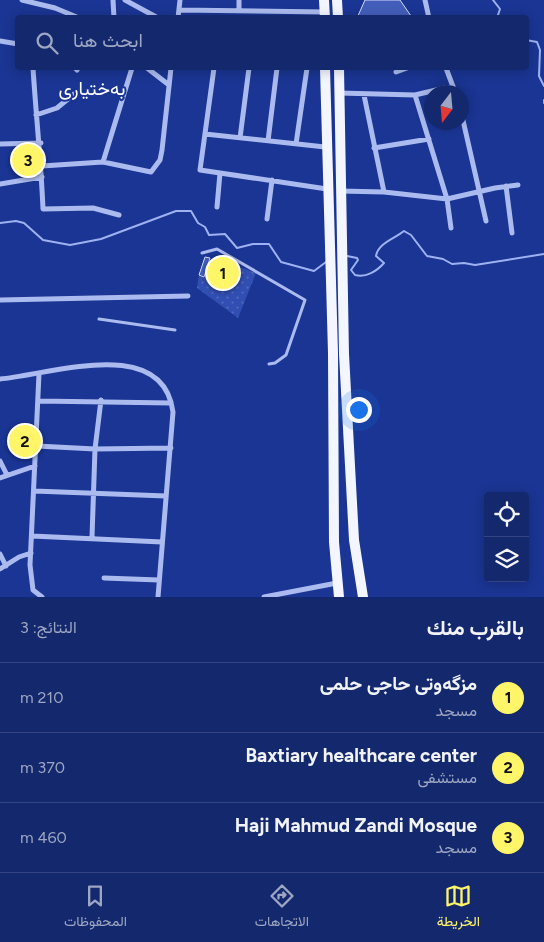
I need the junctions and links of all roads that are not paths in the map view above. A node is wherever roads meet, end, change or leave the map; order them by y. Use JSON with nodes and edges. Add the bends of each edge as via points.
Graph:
{"nodes":[{"id":1,"x":22,"y":0,"type":"edge"},
{"id":2,"x":113,"y":0,"type":"edge"},
{"id":3,"x":124,"y":0,"type":"edge"},
{"id":4,"x":180,"y":0,"type":"edge"},
{"id":5,"x":239,"y":0,"type":"edge"},
{"id":6,"x":324,"y":0,"type":"edge"},
{"id":7,"x":337,"y":0,"type":"edge"},
{"id":8,"x":425,"y":0,"type":"edge"},
{"id":9,"x":34,"y":2,"type":"edge"},
{"id":10,"x":179,"y":10,"type":"junction"},
{"id":11,"x":239,"y":12,"type":"junction"},
{"id":12,"x":71,"y":15,"type":"edge"},
{"id":13,"x":114,"y":15,"type":"edge"},
{"id":14,"x":152,"y":15,"type":"edge"},
{"id":15,"x":178,"y":15,"type":"edge"},
{"id":16,"x":325,"y":15,"type":"edge"},
{"id":17,"x":338,"y":15,"type":"edge"},
{"id":18,"x":428,"y":15,"type":"edge"},
{"id":19,"x":0,"y":41,"type":"edge"},
{"id":20,"x":15,"y":44,"type":"edge"},
{"id":21,"x":33,"y":70,"type":"edge"},
{"id":22,"x":131,"y":70,"type":"edge"},
{"id":23,"x":150,"y":70,"type":"edge"},
{"id":24,"x":172,"y":70,"type":"edge"},
{"id":25,"x":214,"y":70,"type":"edge"},
{"id":26,"x":249,"y":70,"type":"edge"},
{"id":27,"x":277,"y":70,"type":"edge"},
{"id":28,"x":306,"y":70,"type":"edge"},
{"id":29,"x":324,"y":70,"type":"edge"},
{"id":30,"x":338,"y":70,"type":"edge"},
{"id":31,"x":402,"y":70,"type":"edge"},
{"id":32,"x":447,"y":70,"type":"edge"},
{"id":33,"x":396,"y":72,"type":"dead end"},
{"id":34,"x":169,"y":85,"type":"junction"},
{"id":35,"x":453,"y":85,"type":"edge"},
{"id":36,"x":339,"y":92,"type":"junction"},
{"id":37,"x":424,"y":93,"type":"edge"},
{"id":38,"x":74,"y":94,"type":"dead end"},
{"id":39,"x":364,"y":95,"type":"junction"},
{"id":40,"x":415,"y":95,"type":"junction"},
{"id":41,"x":36,"y":115,"type":"junction"},
{"id":42,"x":465,"y":130,"type":"edge"},
{"id":43,"x":205,"y":134,"type":"junction"},
{"id":44,"x":240,"y":138,"type":"junction"},
{"id":45,"x":429,"y":139,"type":"junction"},
{"id":46,"x":268,"y":141,"type":"junction"},
{"id":47,"x":41,"y":143,"type":"junction"},
{"id":48,"x":0,"y":144,"type":"edge"},
{"id":49,"x":296,"y":144,"type":"junction"},
{"id":50,"x":325,"y":147,"type":"junction"},
{"id":51,"x":374,"y":148,"type":"junction"},
{"id":52,"x":103,"y":162,"type":"junction"},
{"id":53,"x":42,"y":166,"type":"junction"},
{"id":54,"x":220,"y":173,"type":"junction"},
{"id":55,"x":42,"y":177,"type":"junction"},
{"id":56,"x":272,"y":180,"type":"junction"},
{"id":57,"x":0,"y":184,"type":"edge"},
{"id":58,"x":518,"y":185,"type":"dead end"},
{"id":59,"x":506,"y":186,"type":"junction"},
{"id":60,"x":327,"y":189,"type":"junction"},
{"id":61,"x":339,"y":191,"type":"junction"},
{"id":62,"x":479,"y":191,"type":"junction"},
{"id":63,"x":384,"y":192,"type":"junction"},
{"id":64,"x":446,"y":199,"type":"junction"},
{"id":65,"x":217,"y":207,"type":"dead end"},
{"id":66,"x":118,"y":215,"type":"dead end"},
{"id":67,"x":267,"y":219,"type":"dead end"},
{"id":68,"x":486,"y":221,"type":"dead end"},
{"id":69,"x":451,"y":228,"type":"dead end"},
{"id":70,"x":512,"y":233,"type":"dead end"},
{"id":71,"x":202,"y":253,"type":"dead end"},
{"id":72,"x":188,"y":296,"type":"dead end"},
{"id":73,"x":0,"y":300,"type":"edge"},
{"id":74,"x":99,"y":319,"type":"dead end"},
{"id":75,"x":175,"y":330,"type":"dead end"},
{"id":76,"x":333,"y":353,"type":"junction"},
{"id":77,"x":344,"y":354,"type":"junction"},
{"id":78,"x":269,"y":364,"type":"dead end"},
{"id":79,"x":39,"y":374,"type":"junction"},
{"id":80,"x":0,"y":379,"type":"edge"},
{"id":81,"x":101,"y":400,"type":"junction"},
{"id":82,"x":38,"y":401,"type":"junction"},
{"id":83,"x":171,"y":403,"type":"junction"},
{"id":84,"x":36,"y":446,"type":"junction"},
{"id":85,"x":171,"y":448,"type":"junction"},
{"id":86,"x":95,"y":449,"type":"junction"},
{"id":87,"x":0,"y":460,"type":"edge"},
{"id":88,"x":35,"y":466,"type":"junction"},
{"id":89,"x":7,"y":475,"type":"junction"},
{"id":90,"x":0,"y":478,"type":"edge"},
{"id":91,"x":34,"y":491,"type":"junction"},
{"id":92,"x":94,"y":494,"type":"junction"},
{"id":93,"x":166,"y":496,"type":"junction"},
{"id":94,"x":32,"y":536,"type":"junction"},
{"id":95,"x":92,"y":537,"type":"junction"},
{"id":96,"x":162,"y":542,"type":"junction"},
{"id":97,"x":31,"y":553,"type":"junction"},
{"id":98,"x":0,"y":554,"type":"edge"},
{"id":99,"x":6,"y":566,"type":"junction"},
{"id":100,"x":0,"y":569,"type":"edge"},
{"id":101,"x":104,"y":578,"type":"dead end"},
{"id":102,"x":159,"y":580,"type":"junction"},
{"id":103,"x":337,"y":583,"type":"junction"},
{"id":104,"x":42,"y":597,"type":"edge"},
{"id":105,"x":158,"y":597,"type":"edge"},
{"id":106,"x":264,"y":597,"type":"edge"},
{"id":107,"x":339,"y":597,"type":"edge"},
{"id":108,"x":363,"y":597,"type":"edge"}],
"edges":[{"from":1,"to":9,"type":"street"},
{"from":2,"to":13,"type":"street"},
{"from":3,"to":14,"type":"street"},
{"from":4,"to":10,"type":"street"},
{"from":5,"to":11,"type":"street"},
{"from":6,"to":16,"type":"main road"},
{"from":7,"to":17,"type":"main road"},
{"from":8,"to":18,"type":"street"},
{"from":9,"to":12,"type":"street"},
{"from":10,"to":11,"type":"street"},
{"from":10,"to":15,"type":"street"},
{"from":11,"to":16,"type":"street"},
{"from":19,"to":20,"type":"street"},
{"from":21,"to":41,"type":"street"},
{"from":22,"to":52,"type":"street"},
{"from":23,"to":34,"type":"street"},
{"from":24,"to":34,"type":"street"},
{"from":25,"to":43,"type":"street"},
{"from":26,"to":44,"type":"street"},
{"from":27,"to":46,"type":"street"},
{"from":28,"to":49,"type":"street"},
{"from":29,"to":50,"type":"main road"},
{"from":30,"to":36,"type":"main road"},
{"from":31,"to":33,"type":"street"},
{"from":32,"to":35,"type":"street"},
{"from":34,"to":52,"type":"street","via":[[162,150],[155,168],[144,172]]},
{"from":36,"to":39,"type":"street"},
{"from":36,"to":61,"type":"main road"},
{"from":37,"to":40,"type":"street"},
{"from":38,"to":41,"type":"street","via":[[57,108]]},
{"from":39,"to":40,"type":"street"},
{"from":39,"to":51,"type":"street"},
{"from":40,"to":45,"type":"street"},
{"from":41,"to":47,"type":"street"},
{"from":42,"to":62,"type":"street"},
{"from":43,"to":44,"type":"street"},
{"from":43,"to":54,"type":"street","via":[[200,170]]},
{"from":44,"to":46,"type":"street"},
{"from":45,"to":51,"type":"street"},
{"from":45,"to":64,"type":"street"},
{"from":46,"to":49,"type":"street"},
{"from":47,"to":48,"type":"street"},
{"from":47,"to":53,"type":"street"},
{"from":49,"to":50,"type":"street"},
{"from":50,"to":60,"type":"main road"},
{"from":51,"to":63,"type":"street"},
{"from":52,"to":53,"type":"street"},
{"from":53,"to":55,"type":"street"},
{"from":54,"to":56,"type":"street"},
{"from":54,"to":65,"type":"street"},
{"from":55,"to":57,"type":"street"},
{"from":55,"to":66,"type":"street","via":[[43,209],[93,208]]},
{"from":56,"to":60,"type":"street"},
{"from":56,"to":67,"type":"street"},
{"from":58,"to":59,"type":"street"},
{"from":59,"to":62,"type":"street"},
{"from":59,"to":70,"type":"street"},
{"from":60,"to":76,"type":"main road"},
{"from":61,"to":63,"type":"street"},
{"from":61,"to":77,"type":"main road"},
{"from":62,"to":64,"type":"street"},
{"from":62,"to":68,"type":"street"},
{"from":63,"to":64,"type":"street"},
{"from":64,"to":69,"type":"street"},
{"from":71,"to":78,"type":"lane","via":[[217,249],[305,300],[286,355]]},
{"from":72,"to":73,"type":"street"},
{"from":74,"to":75,"type":"lane"},
{"from":76,"to":77,"type":"main road"},
{"from":76,"to":103,"type":"main road"},
{"from":77,"to":108,"type":"main road","via":[[354,540]]},
{"from":79,"to":80,"type":"street"},
{"from":79,"to":82,"type":"street"},
{"from":79,"to":83,"type":"street","via":[[92,364],[129,368],[160,381]]},
{"from":81,"to":82,"type":"street"},
{"from":81,"to":83,"type":"street"},
{"from":81,"to":86,"type":"street"},
{"from":82,"to":84,"type":"street"},
{"from":83,"to":85,"type":"street"},
{"from":84,"to":86,"type":"street"},
{"from":84,"to":88,"type":"street"},
{"from":85,"to":86,"type":"street"},
{"from":85,"to":93,"type":"street"},
{"from":86,"to":92,"type":"street"},
{"from":87,"to":89,"type":"street"},
{"from":88,"to":89,"type":"street"},
{"from":88,"to":91,"type":"street"},
{"from":89,"to":90,"type":"street"},
{"from":91,"to":92,"type":"street"},
{"from":91,"to":94,"type":"street"},
{"from":92,"to":93,"type":"street"},
{"from":92,"to":95,"type":"street"},
{"from":93,"to":96,"type":"street"},
{"from":94,"to":95,"type":"street"},
{"from":94,"to":97,"type":"street"},
{"from":95,"to":96,"type":"street"},
{"from":96,"to":102,"type":"street"},
{"from":97,"to":99,"type":"street"},
{"from":97,"to":104,"type":"street","via":[[33,590]]},
{"from":98,"to":99,"type":"street"},
{"from":99,"to":100,"type":"street"},
{"from":101,"to":102,"type":"street"},
{"from":102,"to":105,"type":"street"},
{"from":103,"to":106,"type":"street"},
{"from":103,"to":107,"type":"main road"}]}
